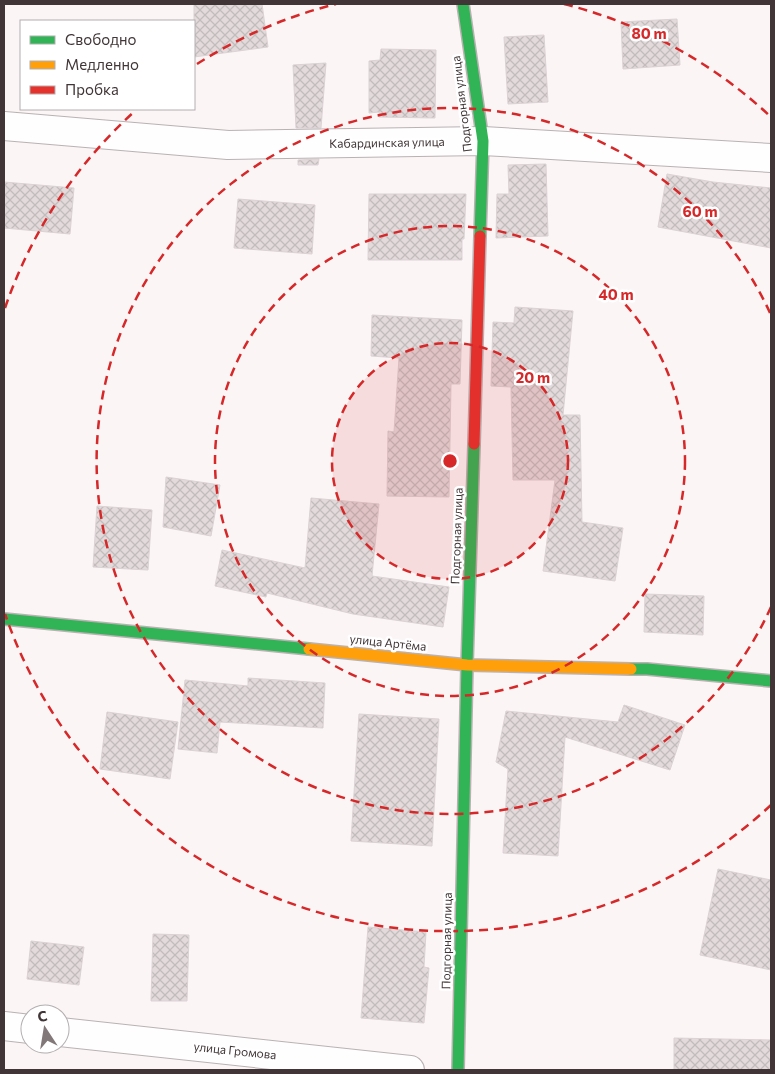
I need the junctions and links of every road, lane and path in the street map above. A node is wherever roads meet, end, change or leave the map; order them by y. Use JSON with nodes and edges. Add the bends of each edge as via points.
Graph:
{"nodes":[{"id":1,"x":463,"y":4,"type":"edge"},
{"id":2,"x":4,"y":126,"type":"edge"},
{"id":3,"x":482,"y":141,"type":"junction"},
{"id":4,"x":771,"y":158,"type":"edge"},
{"id":5,"x":4,"y":619,"type":"edge"},
{"id":6,"x":467,"y":665,"type":"junction"},
{"id":7,"x":771,"y":682,"type":"edge"},
{"id":8,"x":4,"y":1026,"type":"edge"},
{"id":9,"x":20,"y":1028,"type":"edge"},
{"id":10,"x":70,"y":1033,"type":"edge"},
{"id":11,"x":410,"y":1070,"type":"edge"},
{"id":12,"x":458,"y":1070,"type":"edge"}],
"edges":[{"from":1,"to":3,"type":"street","name":"Подгорная улица"},
{"from":2,"to":3,"type":"street","name":"Кабардинская улица","via":[[228,145]]},
{"from":3,"to":4,"type":"street","name":"Кабардинская улица"},
{"from":3,"to":6,"type":"street","name":"Подгорная улица"},
{"from":5,"to":6,"type":"street","name":"улица Артёма"},
{"from":6,"to":7,"type":"street","name":"улица Артёма","via":[[647,669]]},
{"from":6,"to":12,"type":"street","name":"Подгорная улица"},
{"from":8,"to":9,"type":"street"},
{"from":10,"to":11,"type":"street","name":"улица Громова"}]}
